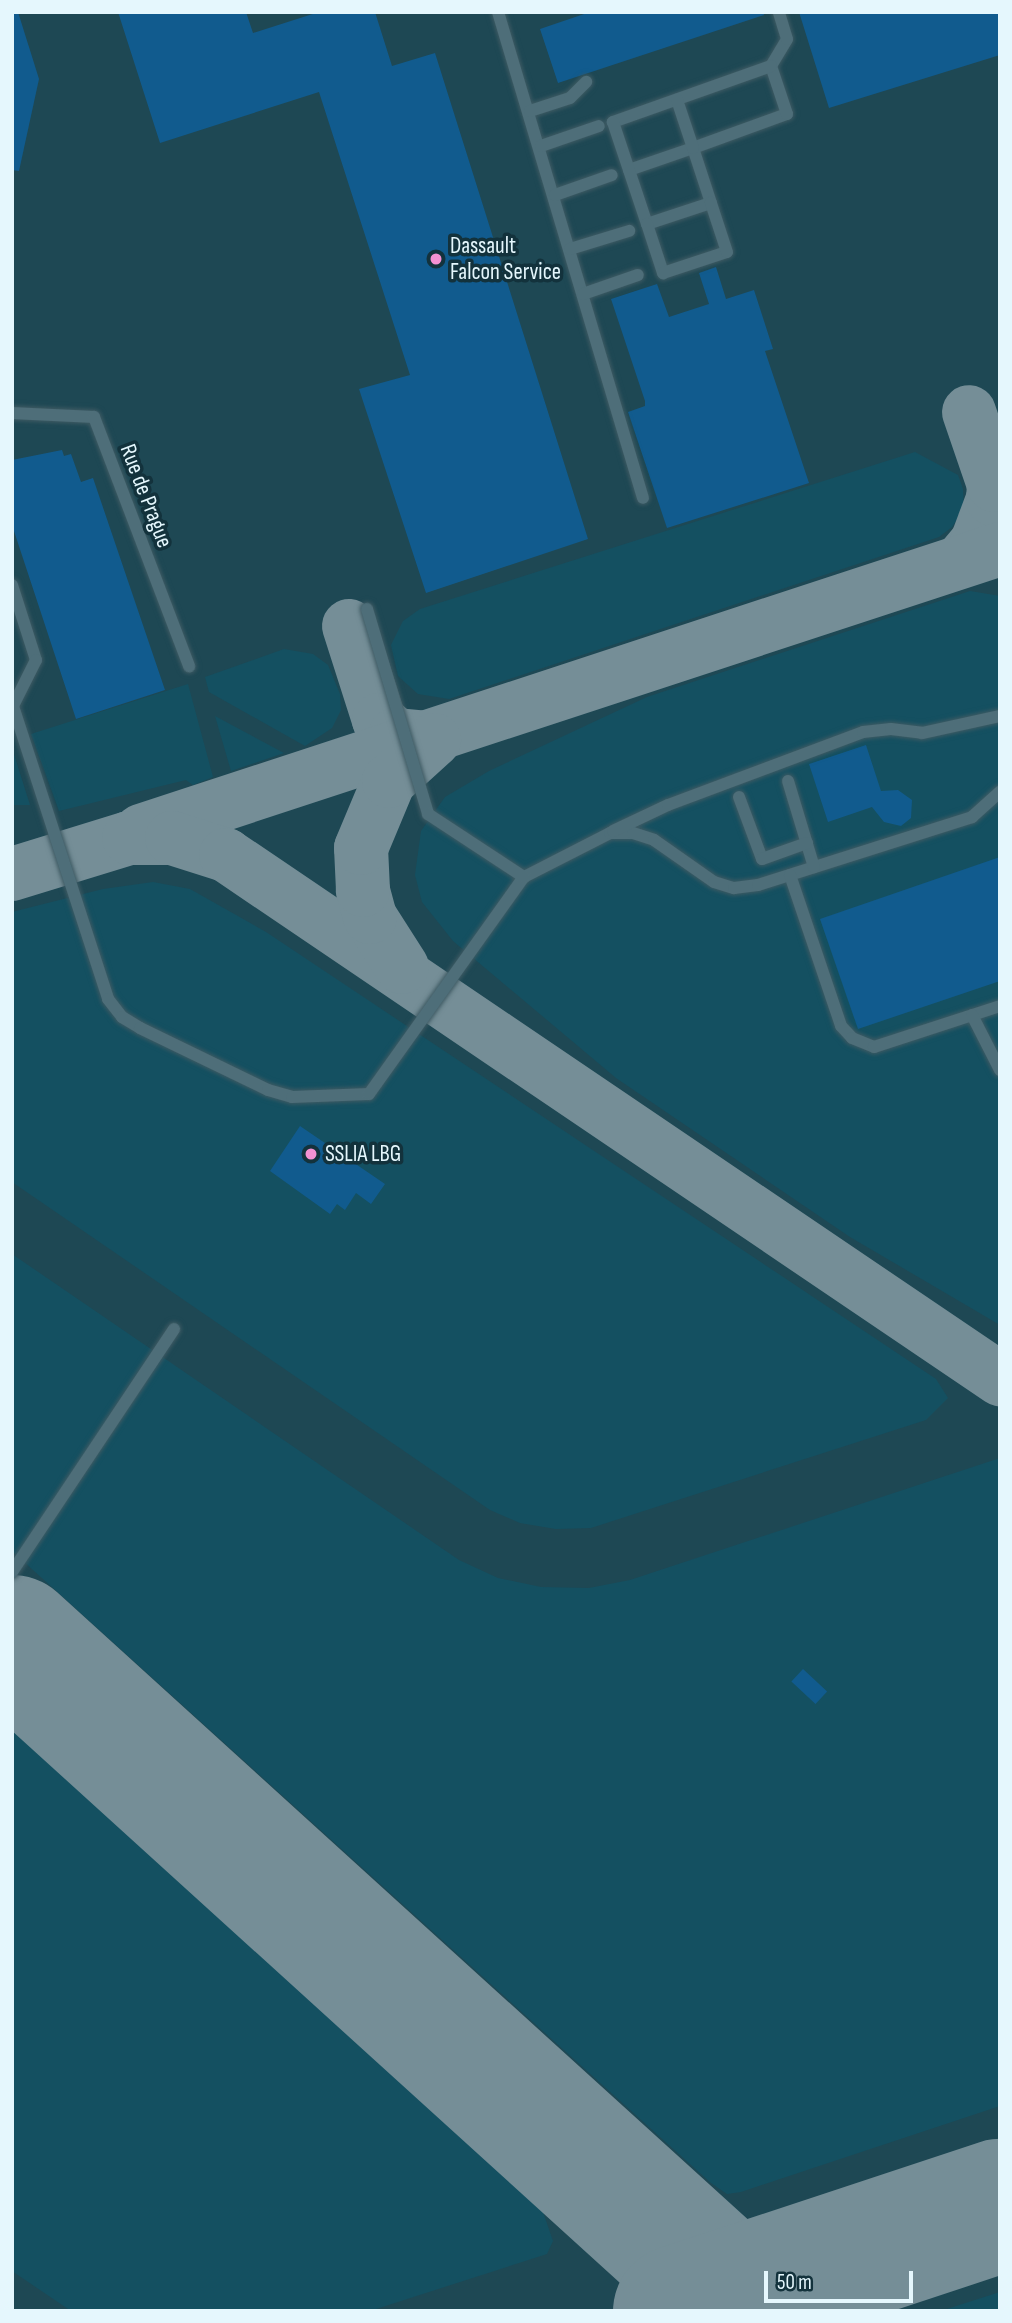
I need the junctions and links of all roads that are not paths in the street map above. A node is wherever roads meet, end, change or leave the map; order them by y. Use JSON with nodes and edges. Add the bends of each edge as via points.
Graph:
{"nodes":[{"id":1,"x":498,"y":12,"type":"edge"},
{"id":2,"x":779,"y":12,"type":"edge"},
{"id":3,"x":771,"y":66,"type":"junction"},
{"id":4,"x":586,"y":82,"type":"dead end"},
{"id":5,"x":677,"y":100,"type":"junction"},
{"id":6,"x":530,"y":111,"type":"junction"},
{"id":7,"x":599,"y":127,"type":"dead end"},
{"id":8,"x":541,"y":146,"type":"junction"},
{"id":9,"x":693,"y":148,"type":"junction"},
{"id":10,"x":629,"y":170,"type":"junction"},
{"id":11,"x":612,"y":175,"type":"dead end"},
{"id":12,"x":555,"y":195,"type":"junction"},
{"id":13,"x":711,"y":203,"type":"junction"},
{"id":14,"x":647,"y":225,"type":"junction"},
{"id":15,"x":629,"y":232,"type":"dead end"},
{"id":16,"x":570,"y":249,"type":"junction"},
{"id":17,"x":638,"y":275,"type":"dead end"},
{"id":18,"x":583,"y":294,"type":"junction"},
{"id":19,"x":12,"y":413,"type":"edge"},
{"id":20,"x":643,"y":498,"type":"dead end"},
{"id":21,"x":12,"y":585,"type":"edge"},
{"id":22,"x":367,"y":609,"type":"dead end"},
{"id":23,"x":189,"y":666,"type":"dead end"},
{"id":24,"x":1000,"y":716,"type":"edge"},
{"id":25,"x":788,"y":782,"type":"dead end"},
{"id":26,"x":999,"y":795,"type":"edge"},
{"id":27,"x":739,"y":797,"type":"dead end"},
{"id":28,"x":610,"y":833,"type":"junction"},
{"id":29,"x":807,"y":843,"type":"junction"},
{"id":30,"x":814,"y":867,"type":"junction"},
{"id":31,"x":790,"y":875,"type":"junction"},
{"id":32,"x":524,"y":877,"type":"junction"},
{"id":33,"x":1000,"y":1006,"type":"edge"},
{"id":34,"x":972,"y":1015,"type":"junction"},
{"id":35,"x":1000,"y":1070,"type":"edge"},
{"id":36,"x":173,"y":1329,"type":"dead end"},
{"id":37,"x":12,"y":1573,"type":"edge"}],
"edges":[{"from":1,"to":6,"type":"lane"},
{"from":2,"to":3,"type":"lane","via":[[786,39]]},
{"from":3,"to":5,"type":"lane"},
{"from":3,"to":9,"type":"lane","via":[[787,114]]},
{"from":4,"to":6,"type":"lane","via":[[570,98]]},
{"from":5,"to":9,"type":"lane"},
{"from":5,"to":10,"type":"lane","via":[[613,122]]},
{"from":6,"to":8,"type":"lane"},
{"from":7,"to":8,"type":"lane"},
{"from":8,"to":12,"type":"lane"},
{"from":9,"to":10,"type":"lane"},
{"from":9,"to":13,"type":"lane"},
{"from":10,"to":14,"type":"lane"},
{"from":11,"to":12,"type":"lane"},
{"from":12,"to":16,"type":"lane"},
{"from":13,"to":14,"type":"lane"},
{"from":13,"to":14,"type":"lane","via":[[727,252],[663,273]]},
{"from":15,"to":16,"type":"lane"},
{"from":16,"to":18,"type":"lane"},
{"from":17,"to":18,"type":"lane"},
{"from":18,"to":20,"type":"lane"},
{"from":19,"to":23,"type":"lane","name":"Rue de Prague","via":[[94,417]]},
{"from":21,"to":32,"type":"lane","via":[[36,660],[13,706],[30,767],[108,999],[122,1017],[140,1028],[268,1090],[292,1097],[369,1094]]},
{"from":22,"to":32,"type":"lane","via":[[428,814]]},
{"from":24,"to":28,"type":"lane","via":[[922,733],[863,732],[668,805]]},
{"from":25,"to":29,"type":"lane"},
{"from":26,"to":30,"type":"lane","via":[[972,817]]},
{"from":27,"to":29,"type":"lane","via":[[762,859]]},
{"from":28,"to":31,"type":"lane","via":[[634,833],[654,840],[714,881],[734,888]]},
{"from":28,"to":32,"type":"lane"},
{"from":29,"to":30,"type":"lane"},
{"from":30,"to":31,"type":"lane"},
{"from":31,"to":34,"type":"lane","via":[[841,1026],[852,1038],[874,1047]]},
{"from":33,"to":34,"type":"lane"},
{"from":34,"to":35,"type":"lane"},
{"from":36,"to":37,"type":"lane"}]}
